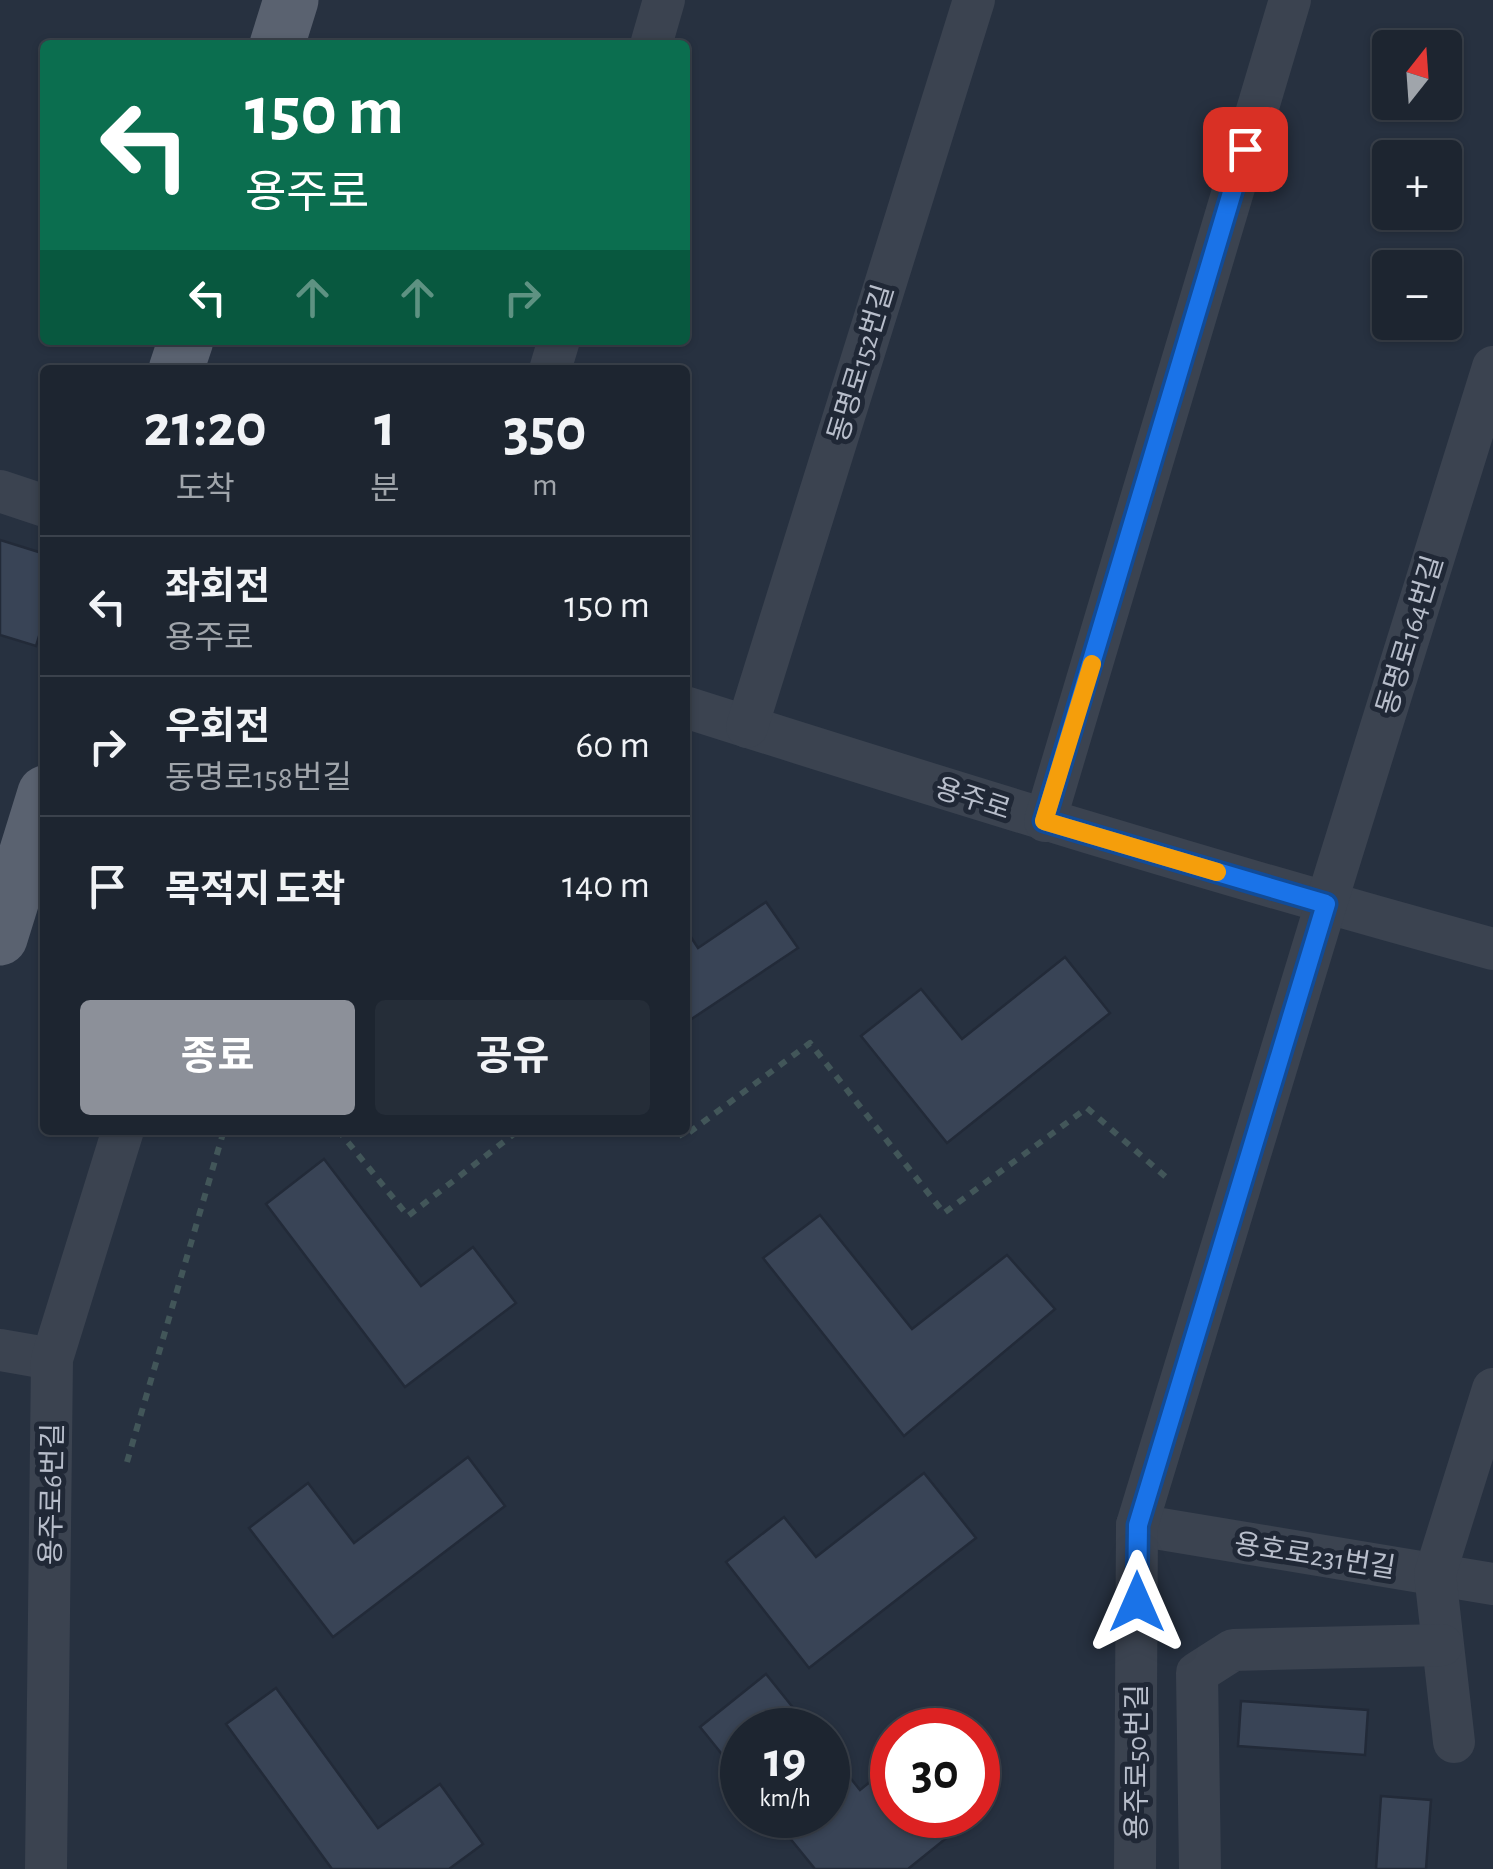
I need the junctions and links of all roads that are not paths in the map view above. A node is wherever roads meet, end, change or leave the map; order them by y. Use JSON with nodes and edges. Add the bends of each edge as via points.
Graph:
{"nodes":[{"id":1,"x":291,"y":0,"type":"edge"},
{"id":2,"x":664,"y":0,"type":"edge"},
{"id":3,"x":974,"y":0,"type":"edge"},
{"id":4,"x":1290,"y":0,"type":"edge"},
{"id":5,"x":279,"y":40,"type":"edge"},
{"id":6,"x":652,"y":40,"type":"edge"},
{"id":7,"x":1493,"y":367,"type":"edge"},
{"id":8,"x":0,"y":491,"type":"edge"},
{"id":9,"x":40,"y":504,"type":"edge"},
{"id":10,"x":690,"y":709,"type":"edge"},
{"id":11,"x":747,"y":727,"type":"junction"},
{"id":12,"x":40,"y":809,"type":"edge"},
{"id":13,"x":1044,"y":821,"type":"junction"},
{"id":14,"x":1326,"y":904,"type":"junction"},
{"id":15,"x":0,"y":938,"type":"edge"},
{"id":16,"x":1493,"y":949,"type":"edge"},
{"id":17,"x":120,"y":1135,"type":"edge"},
{"id":18,"x":0,"y":1350,"type":"edge"},
{"id":19,"x":52,"y":1358,"type":"junction"},
{"id":20,"x":1493,"y":1389,"type":"edge"},
{"id":21,"x":1138,"y":1525,"type":"junction"},
{"id":22,"x":1435,"y":1574,"type":"junction"},
{"id":23,"x":1493,"y":1584,"type":"edge"},
{"id":24,"x":1442,"y":1645,"type":"junction"},
{"id":25,"x":1454,"y":1742,"type":"dead end"},
{"id":26,"x":46,"y":1869,"type":"edge"},
{"id":27,"x":1135,"y":1869,"type":"edge"},
{"id":28,"x":1200,"y":1869,"type":"edge"}],
"edges":[{"from":1,"to":5,"type":"main road"},
{"from":2,"to":6,"type":"street"},
{"from":3,"to":11,"type":"street","name":"동명로152번길"},
{"from":4,"to":13,"type":"street"},
{"from":7,"to":14,"type":"street","name":"동명로164번길"},
{"from":8,"to":9,"type":"street"},
{"from":10,"to":11,"type":"street","name":"용주로"},
{"from":11,"to":13,"type":"street","name":"용주로"},
{"from":12,"to":15,"type":"main road"},
{"from":13,"to":14,"type":"street","name":"용주로"},
{"from":14,"to":16,"type":"street","name":"용주로"},
{"from":14,"to":21,"type":"street","name":"용주로50번길"},
{"from":17,"to":19,"type":"street","name":"용주로6번길"},
{"from":18,"to":19,"type":"street"},
{"from":19,"to":26,"type":"street","name":"용주로6번길"},
{"from":20,"to":22,"type":"street"},
{"from":21,"to":22,"type":"street","name":"용호로231번길"},
{"from":21,"to":27,"type":"street","name":"용주로50번길"},
{"from":22,"to":23,"type":"street","name":"용호로231번길"},
{"from":22,"to":24,"type":"street"},
{"from":24,"to":25,"type":"street"},
{"from":24,"to":28,"type":"street","via":[[1232,1650],[1197,1673]]}]}
